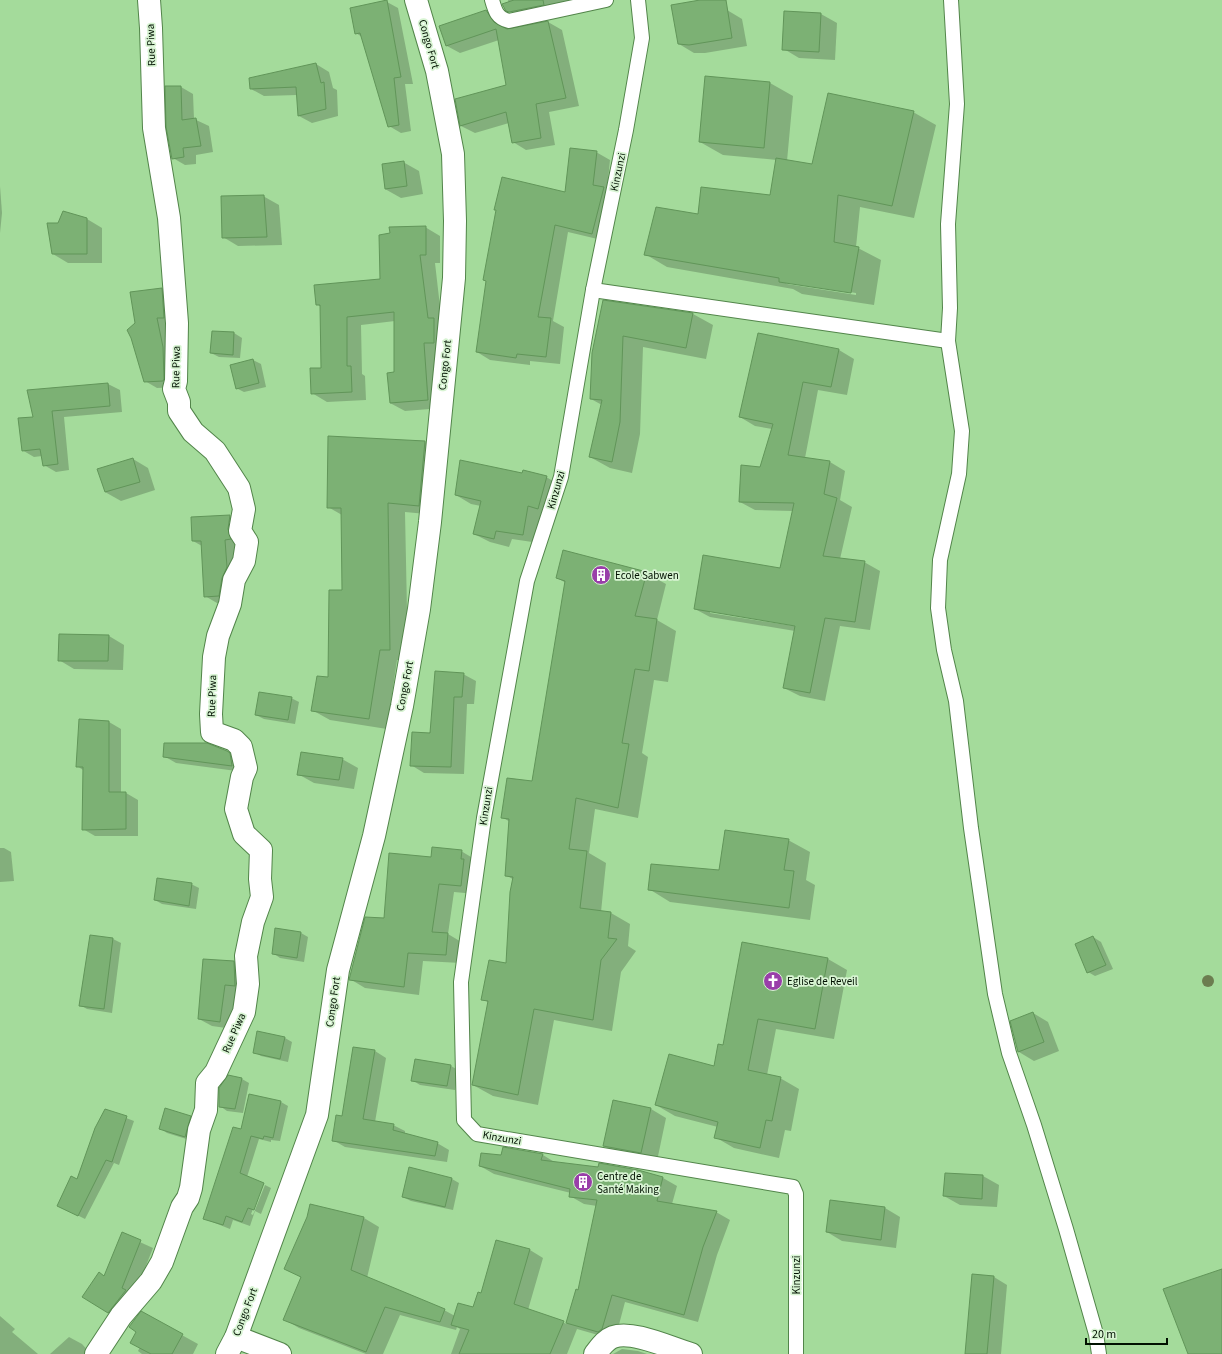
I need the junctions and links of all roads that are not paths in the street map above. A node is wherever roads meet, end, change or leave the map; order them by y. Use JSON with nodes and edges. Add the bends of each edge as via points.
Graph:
{"nodes":[{"id":1,"x":148,"y":0,"type":"edge"},
{"id":2,"x":416,"y":0,"type":"edge"},
{"id":3,"x":492,"y":0,"type":"edge"},
{"id":4,"x":606,"y":0,"type":"edge"},
{"id":5,"x":638,"y":0,"type":"edge"},
{"id":6,"x":951,"y":0,"type":"edge"},
{"id":7,"x":593,"y":290,"type":"junction"},
{"id":8,"x":948,"y":341,"type":"junction"},
{"id":9,"x":231,"y":1345,"type":"edge"},
{"id":10,"x":96,"y":1354,"type":"edge"},
{"id":11,"x":280,"y":1354,"type":"edge"},
{"id":12,"x":595,"y":1354,"type":"edge"},
{"id":13,"x":691,"y":1354,"type":"edge"},
{"id":14,"x":796,"y":1354,"type":"edge"},
{"id":15,"x":1099,"y":1354,"type":"edge"}],
"edges":[{"from":1,"to":10,"type":"street","name":"Rue Piwa","via":[[154,128],[169,218],[177,324],[174,389],[180,411],[193,432],[215,451],[239,488],[244,509],[240,531],[247,542],[246,551],[234,580],[230,604],[218,636],[214,657],[211,714],[212,732],[234,740],[241,747],[246,768],[236,809],[244,834],[261,850],[262,897],[253,922],[246,956],[248,984],[244,1012],[216,1072],[207,1083],[206,1110],[199,1130],[188,1198],[182,1207],[162,1262],[151,1281],[121,1316]]},
{"from":2,"to":9,"type":"street","name":"Congo Fort","via":[[437,71],[453,154],[455,221],[454,278],[419,609],[402,706],[374,836],[338,970],[317,1115]]},
{"from":3,"to":4,"type":"lane","via":[[496,13],[509,21]]},
{"from":5,"to":7,"type":"lane","name":"Kinzunzi","via":[[642,38]]},
{"from":6,"to":8,"type":"lane","via":[[957,104],[948,224]]},
{"from":7,"to":8,"type":"lane"},
{"from":7,"to":14,"type":"lane","name":"Kinzunzi","via":[[561,477],[527,581],[484,818],[460,982],[464,1120],[477,1134],[793,1187],[796,1194]]},
{"from":8,"to":15,"type":"lane","via":[[962,431],[959,474],[940,560],[938,608],[944,650],[956,701],[971,828],[997,1002],[1009,1053],[1066,1229],[1096,1334]]},
{"from":9,"to":11,"type":"street"},
{"from":12,"to":13,"type":"street","via":[[613,1337],[630,1335]]}]}
